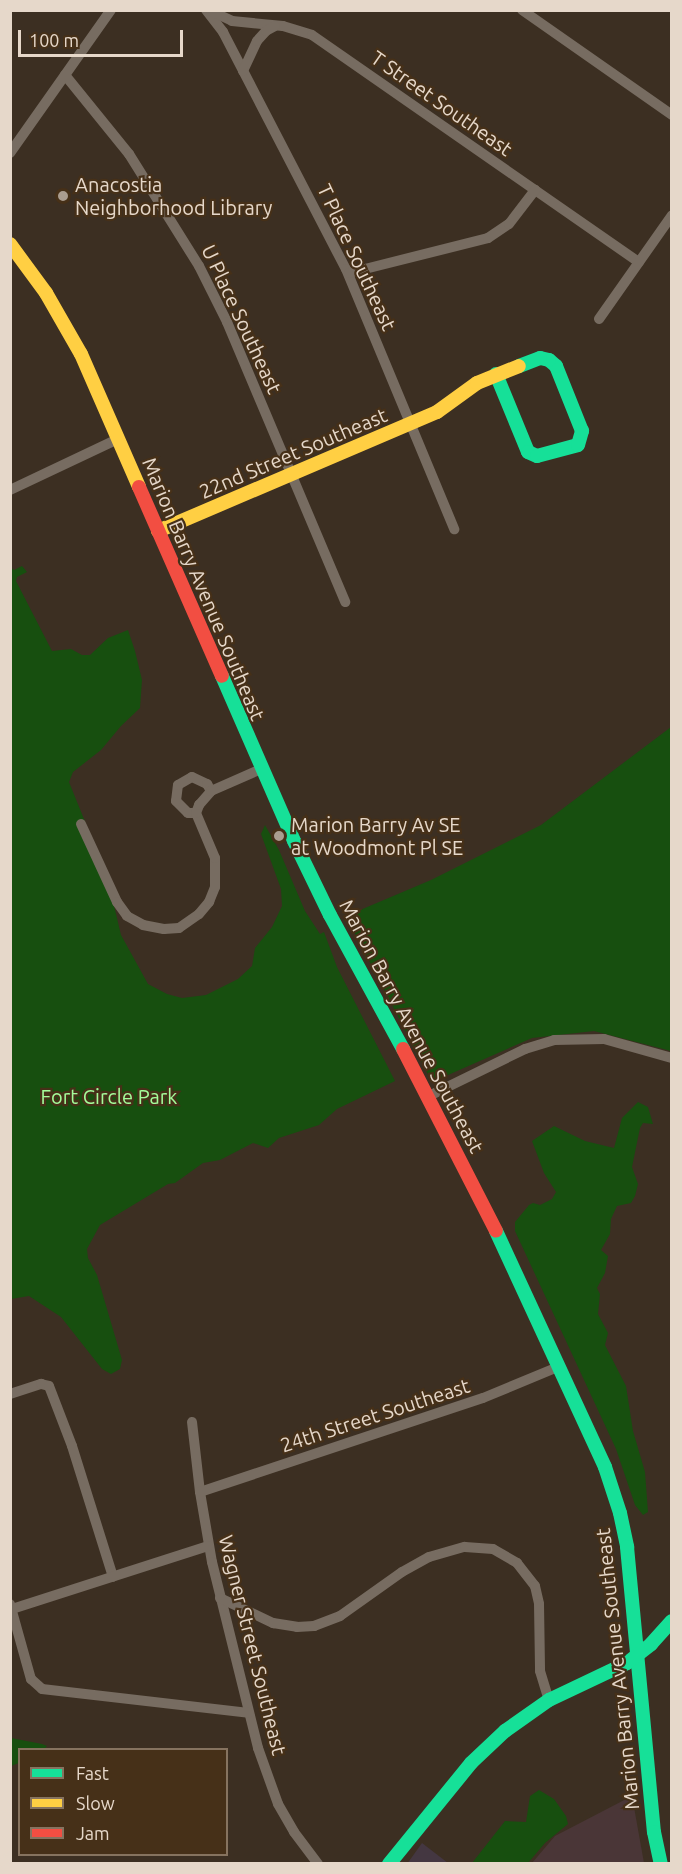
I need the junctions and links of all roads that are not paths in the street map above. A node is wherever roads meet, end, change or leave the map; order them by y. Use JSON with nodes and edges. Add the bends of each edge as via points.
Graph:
{"nodes":[{"id":1,"x":111,"y":10,"type":"edge"},
{"id":2,"x":208,"y":10,"type":"edge"},
{"id":3,"x":522,"y":10,"type":"edge"},
{"id":4,"x":275,"y":26,"type":"junction"},
{"id":5,"x":243,"y":71,"type":"junction"},
{"id":6,"x":65,"y":75,"type":"junction"},
{"id":7,"x":672,"y":115,"type":"edge"},
{"id":8,"x":10,"y":153,"type":"edge"},
{"id":9,"x":535,"y":190,"type":"junction"},
{"id":10,"x":672,"y":215,"type":"edge"},
{"id":11,"x":10,"y":244,"type":"edge"},
{"id":12,"x":639,"y":262,"type":"junction"},
{"id":13,"x":349,"y":273,"type":"junction"},
{"id":14,"x":598,"y":319,"type":"dead end"},
{"id":15,"x":496,"y":374,"type":"junction"},
{"id":16,"x":410,"y":424,"type":"junction"},
{"id":17,"x":118,"y":439,"type":"junction"},
{"id":18,"x":292,"y":476,"type":"junction"},
{"id":19,"x":10,"y":490,"type":"edge"},
{"id":20,"x":454,"y":529,"type":"dead end"},
{"id":21,"x":158,"y":531,"type":"junction"},
{"id":22,"x":345,"y":602,"type":"dead end"},
{"id":23,"x":261,"y":769,"type":"junction"},
{"id":24,"x":211,"y":791,"type":"junction"},
{"id":25,"x":196,"y":813,"type":"junction"},
{"id":26,"x":81,"y":824,"type":"dead end"},
{"id":27,"x":672,"y":1058,"type":"edge"},
{"id":28,"x":429,"y":1096,"type":"junction"},
{"id":29,"x":558,"y":1367,"type":"junction"},
{"id":30,"x":10,"y":1394,"type":"edge"},
{"id":31,"x":192,"y":1422,"type":"dead end"},
{"id":32,"x":200,"y":1492,"type":"junction"},
{"id":33,"x":208,"y":1546,"type":"junction"},
{"id":34,"x":113,"y":1577,"type":"junction"},
{"id":35,"x":220,"y":1598,"type":"junction"},
{"id":36,"x":11,"y":1607,"type":"edge"},
{"id":37,"x":672,"y":1621,"type":"edge"},
{"id":38,"x":637,"y":1656,"type":"junction"},
{"id":39,"x":549,"y":1700,"type":"junction"},
{"id":40,"x":249,"y":1713,"type":"junction"},
{"id":41,"x":318,"y":1863,"type":"edge"},
{"id":42,"x":388,"y":1863,"type":"edge"},
{"id":43,"x":661,"y":1863,"type":"edge"}],
"edges":[{"from":1,"to":6,"type":"street"},
{"from":2,"to":4,"type":"street","name":"T Street Southeast","via":[[239,23]]},
{"from":2,"to":5,"type":"street","name":"T Place Southeast"},
{"from":3,"to":7,"type":"street"},
{"from":4,"to":5,"type":"street","via":[[257,41]]},
{"from":4,"to":9,"type":"street","name":"T Street Southeast","via":[[312,35]]},
{"from":5,"to":13,"type":"street","name":"T Place Southeast"},
{"from":6,"to":8,"type":"street"},
{"from":6,"to":18,"type":"street","name":"U Place Southeast","via":[[129,154],[189,248],[227,322]]},
{"from":9,"to":12,"type":"street","name":"T Street Southeast"},
{"from":9,"to":13,"type":"street","via":[[509,224],[492,236]]},
{"from":10,"to":12,"type":"street"},
{"from":11,"to":17,"type":"main road","name":"Marion Barry Avenue Southeast","via":[[37,279],[76,344]]},
{"from":12,"to":14,"type":"street"},
{"from":13,"to":16,"type":"street","name":"T Place Southeast"},
{"from":15,"to":15,"type":"main road","name":"22nd Street Southeast","via":[[525,448],[532,455],[560,452],[578,445],[582,432],[554,363],[540,358]]},
{"from":15,"to":16,"type":"main road","name":"22nd Street Southeast","via":[[457,395],[437,412]]},
{"from":16,"to":18,"type":"main road","name":"22nd Street Southeast"},
{"from":16,"to":20,"type":"street","name":"T Place Southeast"},
{"from":17,"to":19,"type":"street"},
{"from":17,"to":21,"type":"main road","name":"Marion Barry Avenue Southeast"},
{"from":18,"to":21,"type":"main road","name":"22nd Street Southeast"},
{"from":18,"to":22,"type":"street","name":"U Place Southeast"},
{"from":21,"to":23,"type":"main road","name":"Marion Barry Avenue Southeast"},
{"from":23,"to":24,"type":"street"},
{"from":23,"to":28,"type":"main road","name":"Marion Barry Avenue Southeast","via":[[330,915]]},
{"from":24,"to":25,"type":"street"},
{"from":24,"to":25,"type":"street","via":[[207,784],[192,777],[178,785],[176,801],[188,813]]},
{"from":25,"to":26,"type":"street","via":[[215,858],[215,887],[199,914],[179,928],[143,925],[127,916]]},
{"from":27,"to":28,"type":"street","via":[[608,1040],[558,1039],[525,1049]]},
{"from":28,"to":29,"type":"main road","name":"Marion Barry Avenue Southeast"},
{"from":29,"to":32,"type":"street","name":"24th Street Southeast","via":[[483,1398]]},
{"from":29,"to":38,"type":"main road","name":"Marion Barry Avenue Southeast","via":[[605,1467],[620,1513]]},
{"from":30,"to":34,"type":"street","via":[[41,1384],[49,1386]]},
{"from":31,"to":32,"type":"street","name":"Wagner Street Southeast"},
{"from":32,"to":33,"type":"street","name":"Wagner Street Southeast"},
{"from":33,"to":34,"type":"street"},
{"from":33,"to":35,"type":"street","name":"Wagner Street Southeast"},
{"from":34,"to":36,"type":"street"},
{"from":35,"to":39,"type":"street","via":[[273,1623],[314,1626],[345,1613],[429,1557],[465,1547],[493,1549],[523,1567],[536,1589],[540,1666]]},
{"from":35,"to":40,"type":"street","name":"Wagner Street Southeast"},
{"from":36,"to":40,"type":"street","via":[[31,1679],[42,1689]]},
{"from":37,"to":38,"type":"main road"},
{"from":38,"to":39,"type":"main road"},
{"from":38,"to":43,"type":"main road","name":"Marion Barry Avenue Southeast","via":[[654,1832]]},
{"from":39,"to":42,"type":"main road","via":[[482,1752]]},
{"from":40,"to":41,"type":"street","name":"Wagner Street Southeast","via":[[278,1804]]}]}
